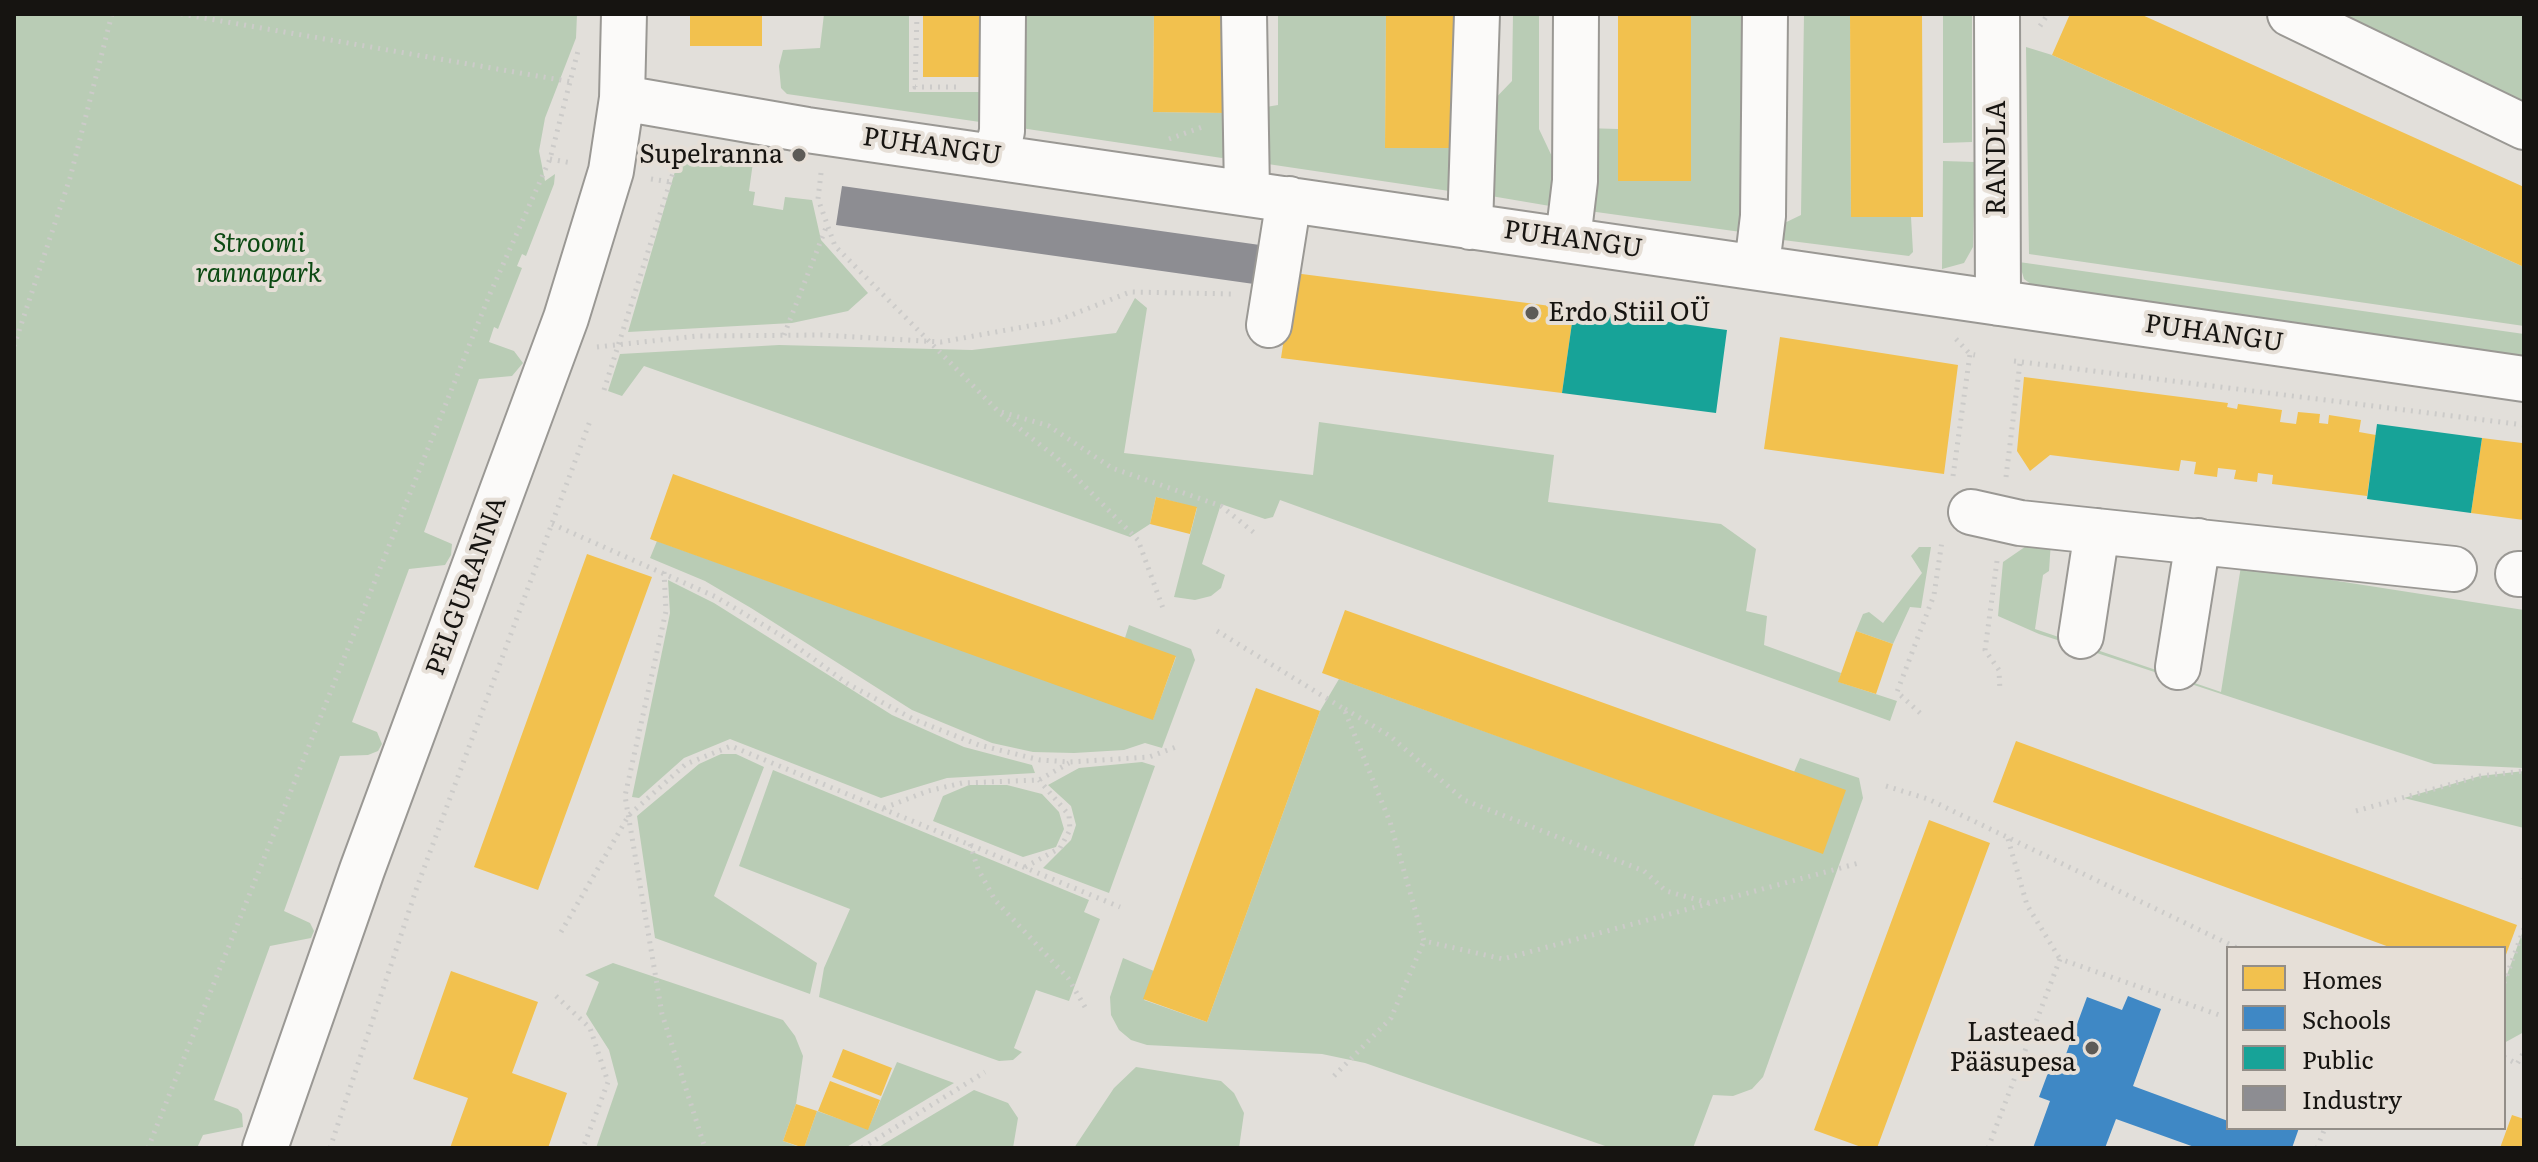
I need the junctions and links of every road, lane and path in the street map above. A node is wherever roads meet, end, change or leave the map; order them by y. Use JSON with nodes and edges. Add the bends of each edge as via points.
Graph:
{"nodes":[{"id":1,"x":112,"y":14,"type":"edge"},
{"id":2,"x":181,"y":14,"type":"edge"},
{"id":3,"x":624,"y":14,"type":"edge"},
{"id":4,"x":917,"y":14,"type":"edge"},
{"id":5,"x":1003,"y":14,"type":"edge"},
{"id":6,"x":1244,"y":14,"type":"edge"},
{"id":7,"x":1477,"y":14,"type":"edge"},
{"id":8,"x":1576,"y":14,"type":"edge"},
{"id":9,"x":1765,"y":14,"type":"edge"},
{"id":10,"x":1997,"y":14,"type":"edge"},
{"id":11,"x":2290,"y":14,"type":"edge"},
{"id":12,"x":580,"y":42,"type":"dead end"},
{"id":13,"x":572,"y":82,"type":"junction"},
{"id":14,"x":1002,"y":87,"type":"junction"},
{"id":15,"x":622,"y":98,"type":"junction"},
{"id":16,"x":1246,"y":110,"type":"junction"},
{"id":17,"x":2524,"y":127,"type":"edge"},
{"id":18,"x":683,"y":139,"type":"dead end"},
{"id":19,"x":1158,"y":142,"type":"dead end"},
{"id":20,"x":997,"y":155,"type":"junction"},
{"id":21,"x":823,"y":159,"type":"dead end"},
{"id":22,"x":1268,"y":196,"type":"junction"},
{"id":23,"x":827,"y":224,"type":"junction"},
{"id":24,"x":1470,"y":227,"type":"junction"},
{"id":25,"x":1568,"y":239,"type":"junction"},
{"id":26,"x":1757,"y":266,"type":"junction"},
{"id":27,"x":1237,"y":294,"type":"dead end"},
{"id":28,"x":1998,"y":303,"type":"junction"},
{"id":29,"x":1269,"y":325,"type":"dead end"},
{"id":30,"x":784,"y":335,"type":"junction"},
{"id":31,"x":929,"y":341,"type":"junction"},
{"id":32,"x":14,"y":346,"type":"edge"},
{"id":33,"x":556,"y":346,"type":"junction"},
{"id":34,"x":618,"y":347,"type":"junction"},
{"id":35,"x":2014,"y":361,"type":"dead end"},
{"id":36,"x":2524,"y":379,"type":"edge"},
{"id":37,"x":604,"y":390,"type":"dead end"},
{"id":38,"x":998,"y":411,"type":"junction"},
{"id":39,"x":590,"y":421,"type":"dead end"},
{"id":40,"x":2524,"y":425,"type":"edge"},
{"id":41,"x":1971,"y":512,"type":"dead end"},
{"id":42,"x":552,"y":524,"type":"junction"},
{"id":43,"x":2097,"y":531,"type":"junction"},
{"id":44,"x":1257,"y":535,"type":"dead end"},
{"id":45,"x":2198,"y":541,"type":"junction"},
{"id":46,"x":2454,"y":569,"type":"dead end"},
{"id":47,"x":664,"y":571,"type":"junction"},
{"id":48,"x":1164,"y":611,"type":"dead end"},
{"id":49,"x":1217,"y":631,"type":"dead end"},
{"id":50,"x":2081,"y":636,"type":"dead end"},
{"id":51,"x":2178,"y":667,"type":"dead end"},
{"id":52,"x":1344,"y":709,"type":"junction"},
{"id":53,"x":1176,"y":747,"type":"dead end"},
{"id":54,"x":1070,"y":762,"type":"junction"},
{"id":55,"x":2524,"y":771,"type":"edge"},
{"id":56,"x":1039,"y":780,"type":"junction"},
{"id":57,"x":1886,"y":786,"type":"dead end"},
{"id":58,"x":883,"y":808,"type":"junction"},
{"id":59,"x":2356,"y":811,"type":"dead end"},
{"id":60,"x":629,"y":815,"type":"junction"},
{"id":61,"x":2007,"y":838,"type":"junction"},
{"id":62,"x":970,"y":844,"type":"junction"},
{"id":63,"x":1859,"y":863,"type":"dead end"},
{"id":64,"x":1025,"y":867,"type":"junction"},
{"id":65,"x":1713,"y":904,"type":"junction"},
{"id":66,"x":1120,"y":907,"type":"dead end"},
{"id":67,"x":2524,"y":928,"type":"edge"},
{"id":68,"x":561,"y":932,"type":"dead end"},
{"id":69,"x":1424,"y":941,"type":"junction"},
{"id":70,"x":2233,"y":946,"type":"edge"},
{"id":71,"x":2060,"y":959,"type":"junction"},
{"id":72,"x":2506,"y":978,"type":"edge"},
{"id":73,"x":556,"y":996,"type":"dead end"},
{"id":74,"x":1085,"y":1007,"type":"dead end"},
{"id":75,"x":2222,"y":1016,"type":"dead end"},
{"id":76,"x":2524,"y":1052,"type":"edge"},
{"id":77,"x":2506,"y":1058,"type":"edge"},
{"id":78,"x":985,"y":1072,"type":"dead end"},
{"id":79,"x":1334,"y":1076,"type":"dead end"},
{"id":80,"x":148,"y":1148,"type":"edge"},
{"id":81,"x":265,"y":1148,"type":"edge"},
{"id":82,"x":330,"y":1148,"type":"edge"},
{"id":83,"x":583,"y":1148,"type":"edge"},
{"id":84,"x":705,"y":1148,"type":"edge"},
{"id":85,"x":862,"y":1148,"type":"edge"},
{"id":86,"x":1988,"y":1148,"type":"edge"}],
"edges":[{"from":1,"to":32,"type":"path","via":[[70,178]]},
{"from":2,"to":13,"type":"path"},
{"from":3,"to":15,"type":"street","name":"PELGURANNA"},
{"from":4,"to":14,"type":"path","via":[[915,87]]},
{"from":5,"to":14,"type":"street"},
{"from":6,"to":16,"type":"street"},
{"from":7,"to":24,"type":"street"},
{"from":8,"to":25,"type":"street","via":[[1575,181]]},
{"from":9,"to":26,"type":"street","via":[[1763,216]]},
{"from":10,"to":28,"type":"street","name":"RANDLA"},
{"from":11,"to":17,"type":"street"},
{"from":12,"to":13,"type":"path"},
{"from":13,"to":80,"type":"path","via":[[550,159],[483,311]]},
{"from":14,"to":20,"type":"street"},
{"from":15,"to":20,"type":"street","name":"PUHANGU"},
{"from":15,"to":33,"type":"street","name":"PELGURANNA","via":[[611,171]]},
{"from":16,"to":19,"type":"path"},
{"from":16,"to":22,"type":"street"},
{"from":18,"to":34,"type":"path"},
{"from":20,"to":22,"type":"street","name":"PUHANGU"},
{"from":21,"to":23,"type":"path","via":[[818,199]]},
{"from":22,"to":24,"type":"street","name":"PUHANGU"},
{"from":22,"to":29,"type":"street"},
{"from":23,"to":30,"type":"path"},
{"from":23,"to":31,"type":"path","via":[[835,246]]},
{"from":24,"to":25,"type":"street","name":"PUHANGU"},
{"from":25,"to":26,"type":"street","name":"PUHANGU"},
{"from":26,"to":28,"type":"street","name":"PUHANGU"},
{"from":27,"to":31,"type":"path","via":[[1130,292],[1056,321]]},
{"from":28,"to":36,"type":"street","name":"PUHANGU"},
{"from":30,"to":31,"type":"path"},
{"from":30,"to":34,"type":"path","via":[[697,336]]},
{"from":31,"to":38,"type":"path"},
{"from":33,"to":34,"type":"path"},
{"from":33,"to":81,"type":"street","name":"PELGURANNA"},
{"from":34,"to":37,"type":"path"},
{"from":35,"to":40,"type":"path"},
{"from":38,"to":44,"type":"path","via":[[1049,426],[1112,468],[1221,506]]},
{"from":38,"to":48,"type":"path","via":[[1057,458],[1138,540]]},
{"from":39,"to":42,"type":"path"},
{"from":41,"to":43,"type":"street"},
{"from":42,"to":47,"type":"path"},
{"from":42,"to":82,"type":"path","via":[[417,887]]},
{"from":43,"to":45,"type":"street"},
{"from":43,"to":50,"type":"street"},
{"from":45,"to":46,"type":"street"},
{"from":45,"to":51,"type":"street"},
{"from":47,"to":54,"type":"path","via":[[782,636],[848,684],[915,720],[979,745]]},
{"from":47,"to":60,"type":"path","via":[[666,611],[625,796]]},
{"from":49,"to":52,"type":"path"},
{"from":52,"to":65,"type":"path","via":[[1390,736],[1464,800],[1644,871],[1666,891]]},
{"from":52,"to":69,"type":"path","via":[[1390,822]]},
{"from":53,"to":54,"type":"path","via":[[1149,757]]},
{"from":54,"to":56,"type":"path"},
{"from":55,"to":59,"type":"path","via":[[2480,776]]},
{"from":56,"to":58,"type":"path","via":[[962,783]]},
{"from":56,"to":64,"type":"path","via":[[1069,815],[1070,830],[1060,848]]},
{"from":57,"to":61,"type":"path","via":[[1928,799]]},
{"from":58,"to":60,"type":"path","via":[[731,746],[686,764]]},
{"from":58,"to":62,"type":"path"},
{"from":60,"to":68,"type":"path"},
{"from":60,"to":84,"type":"path","via":[[662,1014]]},
{"from":61,"to":70,"type":"path"},
{"from":61,"to":71,"type":"path","via":[[2027,905]]},
{"from":62,"to":64,"type":"path"},
{"from":62,"to":74,"type":"path","via":[[995,900],[1068,978]]},
{"from":63,"to":65,"type":"path"},
{"from":64,"to":66,"type":"path"},
{"from":65,"to":69,"type":"path","via":[[1503,959]]},
{"from":67,"to":72,"type":"path"},
{"from":69,"to":79,"type":"path","via":[[1391,1018]]},
{"from":71,"to":75,"type":"path"},
{"from":71,"to":86,"type":"path"},
{"from":73,"to":83,"type":"path","via":[[590,1028],[608,1082]]},
{"from":76,"to":77,"type":"path","via":[[2517,1064]]},
{"from":78,"to":85,"type":"path"}]}
